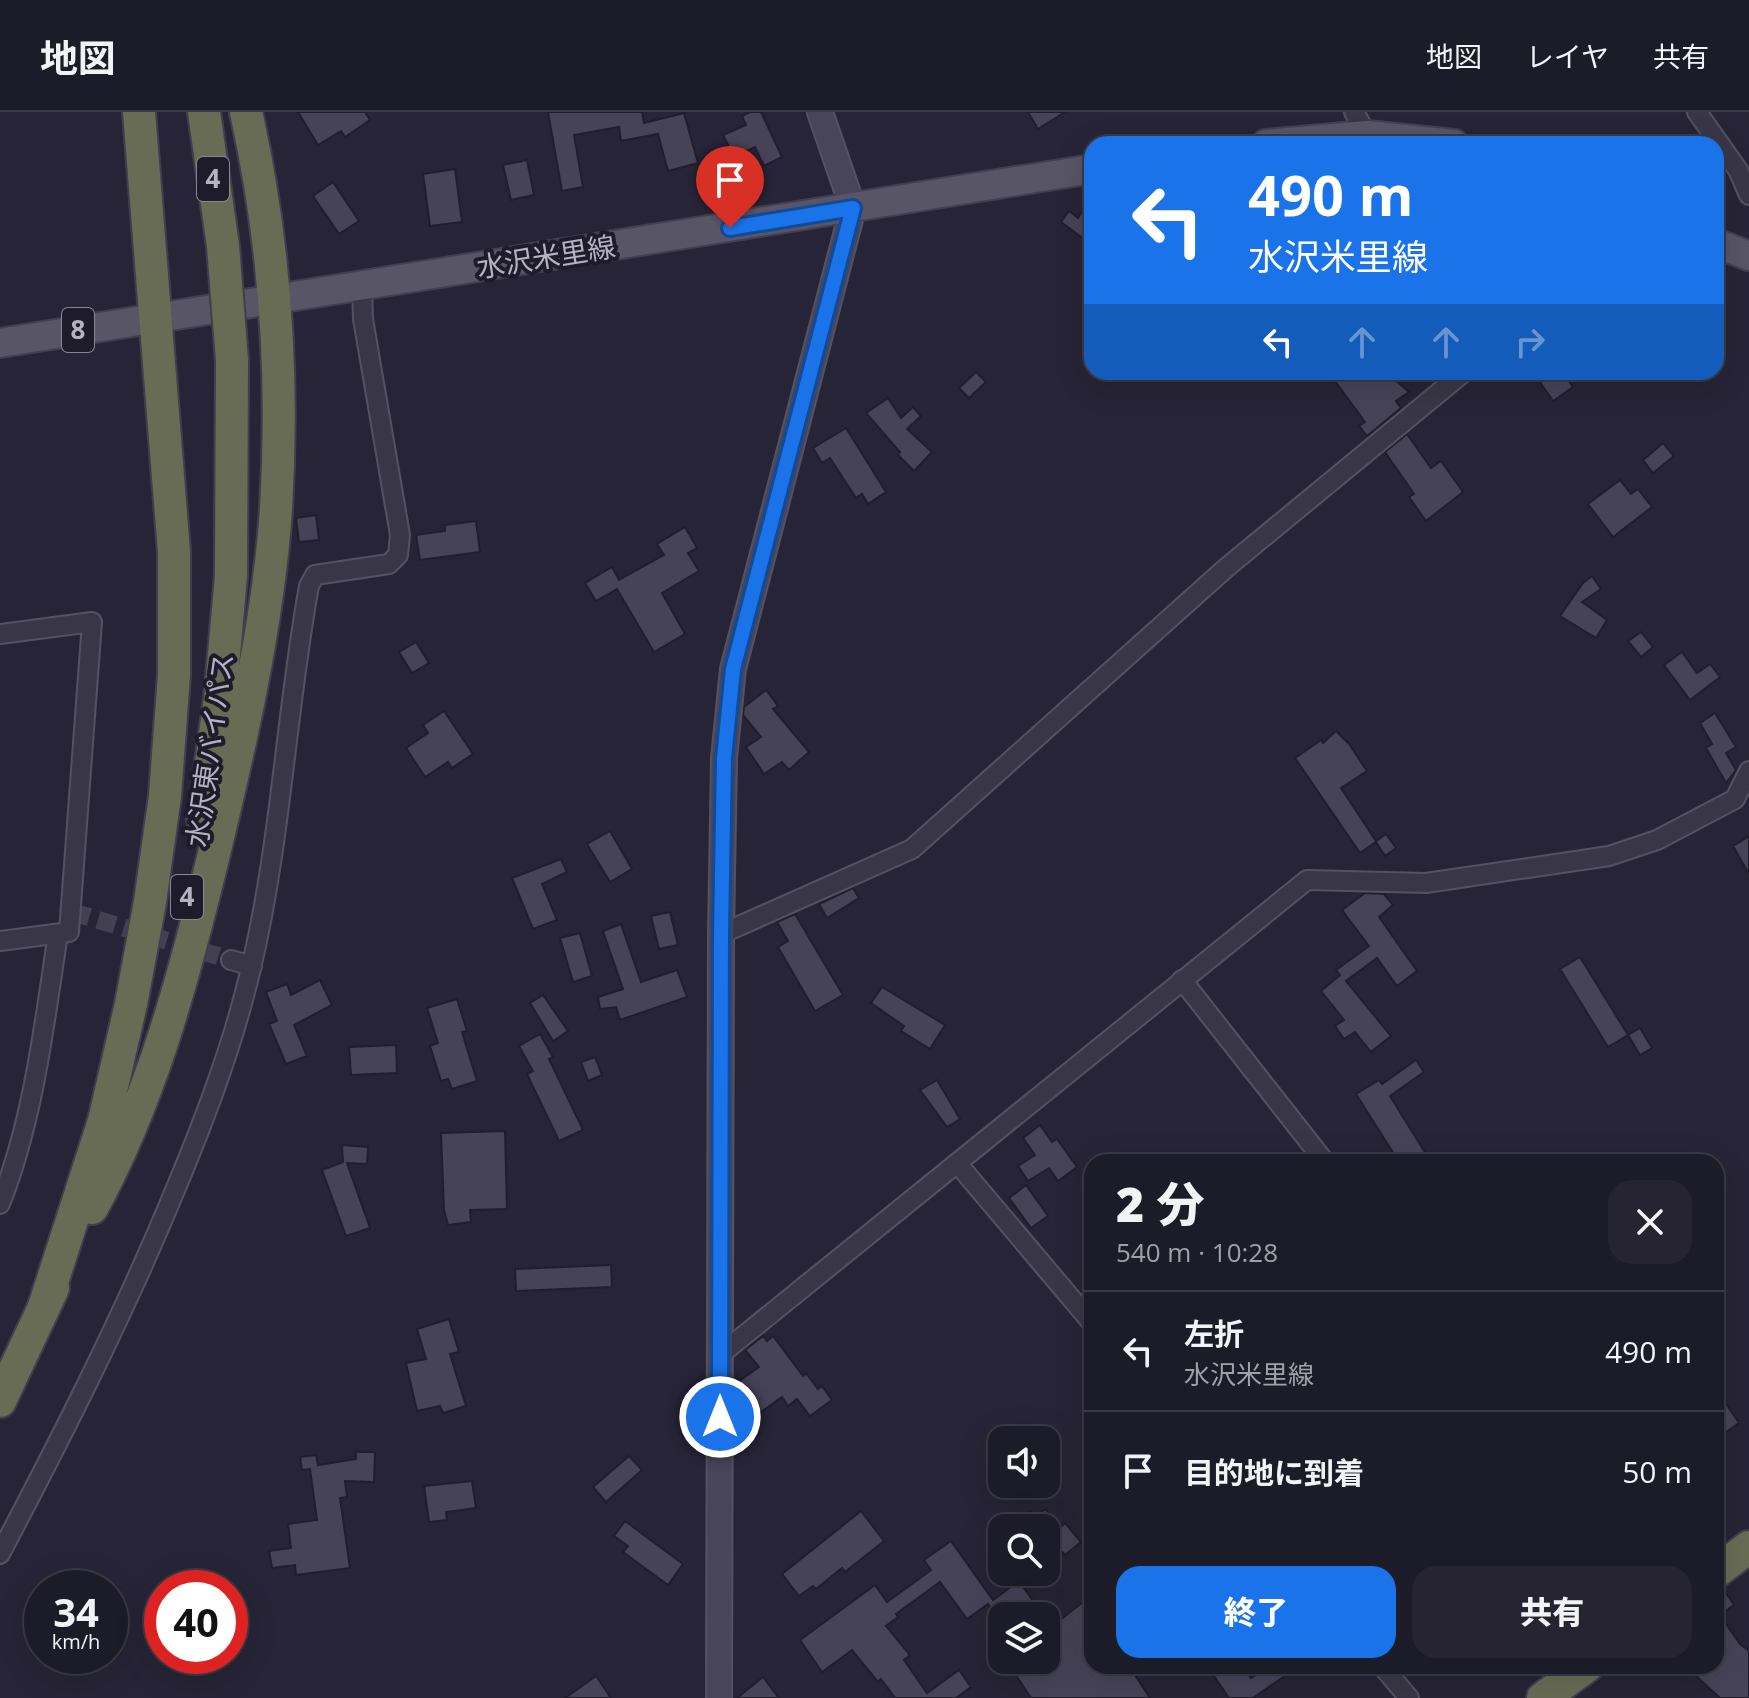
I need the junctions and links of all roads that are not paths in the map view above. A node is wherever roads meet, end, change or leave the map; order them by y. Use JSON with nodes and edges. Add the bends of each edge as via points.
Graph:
{"nodes":[{"id":1,"x":139,"y":112,"type":"edge"},
{"id":2,"x":204,"y":112,"type":"edge"},
{"id":3,"x":246,"y":112,"type":"edge"},
{"id":4,"x":820,"y":112,"type":"edge"},
{"id":5,"x":1697,"y":112,"type":"edge"},
{"id":6,"x":1361,"y":123,"type":"edge"},
{"id":7,"x":1302,"y":136,"type":"edge"},
{"id":8,"x":1419,"y":136,"type":"edge"},
{"id":9,"x":1714,"y":136,"type":"edge"},
{"id":10,"x":1724,"y":150,"type":"edge"},
{"id":11,"x":1084,"y":170,"type":"edge"},
{"id":12,"x":1749,"y":195,"type":"edge"},
{"id":13,"x":853,"y":208,"type":"junction"},
{"id":14,"x":1724,"y":246,"type":"edge"},
{"id":15,"x":1749,"y":255,"type":"edge"},
{"id":16,"x":362,"y":287,"type":"junction"},
{"id":17,"x":275,"y":297,"type":"junction"},
{"id":18,"x":155,"y":317,"type":"junction"},
{"id":19,"x":0,"y":343,"type":"edge"},
{"id":20,"x":1454,"y":380,"type":"edge"},
{"id":21,"x":0,"y":634,"type":"edge"},
{"id":22,"x":1749,"y":771,"type":"edge"},
{"id":23,"x":1742,"y":801,"type":"edge"},
{"id":24,"x":58,"y":934,"type":"junction"},
{"id":25,"x":721,"y":934,"type":"junction"},
{"id":26,"x":0,"y":941,"type":"edge"},
{"id":27,"x":231,"y":960,"type":"tunnel mouth"},
{"id":28,"x":252,"y":966,"type":"junction"},
{"id":29,"x":1182,"y":980,"type":"junction"},
{"id":30,"x":1319,"y":1154,"type":"edge"},
{"id":31,"x":957,"y":1163,"type":"junction"},
{"id":32,"x":0,"y":1204,"type":"edge"},
{"id":33,"x":92,"y":1208,"type":"junction"},
{"id":34,"x":44,"y":1307,"type":"junction"},
{"id":35,"x":1084,"y":1314,"type":"edge"},
{"id":36,"x":721,"y":1354,"type":"junction"},
{"id":37,"x":0,"y":1401,"type":"edge"},
{"id":38,"x":1749,"y":1547,"type":"edge"},
{"id":39,"x":0,"y":1554,"type":"edge"},
{"id":40,"x":1724,"y":1566,"type":"edge"},
{"id":41,"x":1389,"y":1674,"type":"edge"},
{"id":42,"x":1576,"y":1674,"type":"edge"},
{"id":43,"x":719,"y":1698,"type":"edge"},
{"id":44,"x":1409,"y":1698,"type":"edge"},
{"id":45,"x":1543,"y":1698,"type":"edge"}],
"edges":[{"from":1,"to":18,"type":"highway"},
{"from":2,"to":33,"type":"highway","name":"水沢東バイパス","number":"4","bridge":true,"via":[[232,360],[231,576],[220,699],[175,959]]},
{"from":3,"to":17,"type":"highway","via":[[268,226]]},
{"from":4,"to":13,"type":"street"},
{"from":5,"to":9,"type":"street"},
{"from":6,"to":7,"type":"main road"},
{"from":6,"to":8,"type":"main road"},
{"from":10,"to":12,"type":"street"},
{"from":11,"to":13,"type":"main road","name":"水沢米里線","number":"8"},
{"from":13,"to":16,"type":"main road","name":"水沢米里線","number":"8"},
{"from":13,"to":25,"type":"street","via":[[733,669],[724,758]]},
{"from":14,"to":15,"type":"main road"},
{"from":16,"to":17,"type":"main road","name":"水沢米里線","number":"8"},
{"from":16,"to":28,"type":"street","via":[[400,535],[398,555],[389,564],[315,575],[309,586]]},
{"from":17,"to":18,"type":"main road","name":"水沢米里線","number":"8"},
{"from":17,"to":33,"type":"highway","via":[[276,511],[238,748],[186,970],[121,1155]]},
{"from":18,"to":19,"type":"main road","name":"水沢米里線","number":"8"},
{"from":18,"to":34,"type":"highway","via":[[174,552],[174,675],[165,796],[148,917],[108,1107]]},
{"from":20,"to":25,"type":"street","via":[[1226,568],[912,849]]},
{"from":21,"to":24,"type":"street","via":[[92,622],[72,912],[69,932]]},
{"from":22,"to":23,"type":"street"},
{"from":23,"to":29,"type":"street","via":[[1609,856],[1426,883],[1307,880]]},
{"from":24,"to":26,"type":"street"},
{"from":24,"to":32,"type":"street","via":[[32,1094]]},
{"from":25,"to":36,"type":"street"},
{"from":27,"to":28,"type":"street"},
{"from":28,"to":39,"type":"street","via":[[230,1048],[140,1273]]},
{"from":29,"to":30,"type":"street"},
{"from":29,"to":31,"type":"street"},
{"from":31,"to":35,"type":"street"},
{"from":31,"to":36,"type":"street"},
{"from":33,"to":34,"type":"highway","name":"水沢東バイパス","number":"4"},
{"from":34,"to":37,"type":"highway","name":"水沢東バイパス","number":"4"},
{"from":36,"to":43,"type":"street"},
{"from":38,"to":40,"type":"highway"},
{"from":41,"to":44,"type":"street"},
{"from":42,"to":45,"type":"highway"}]}
